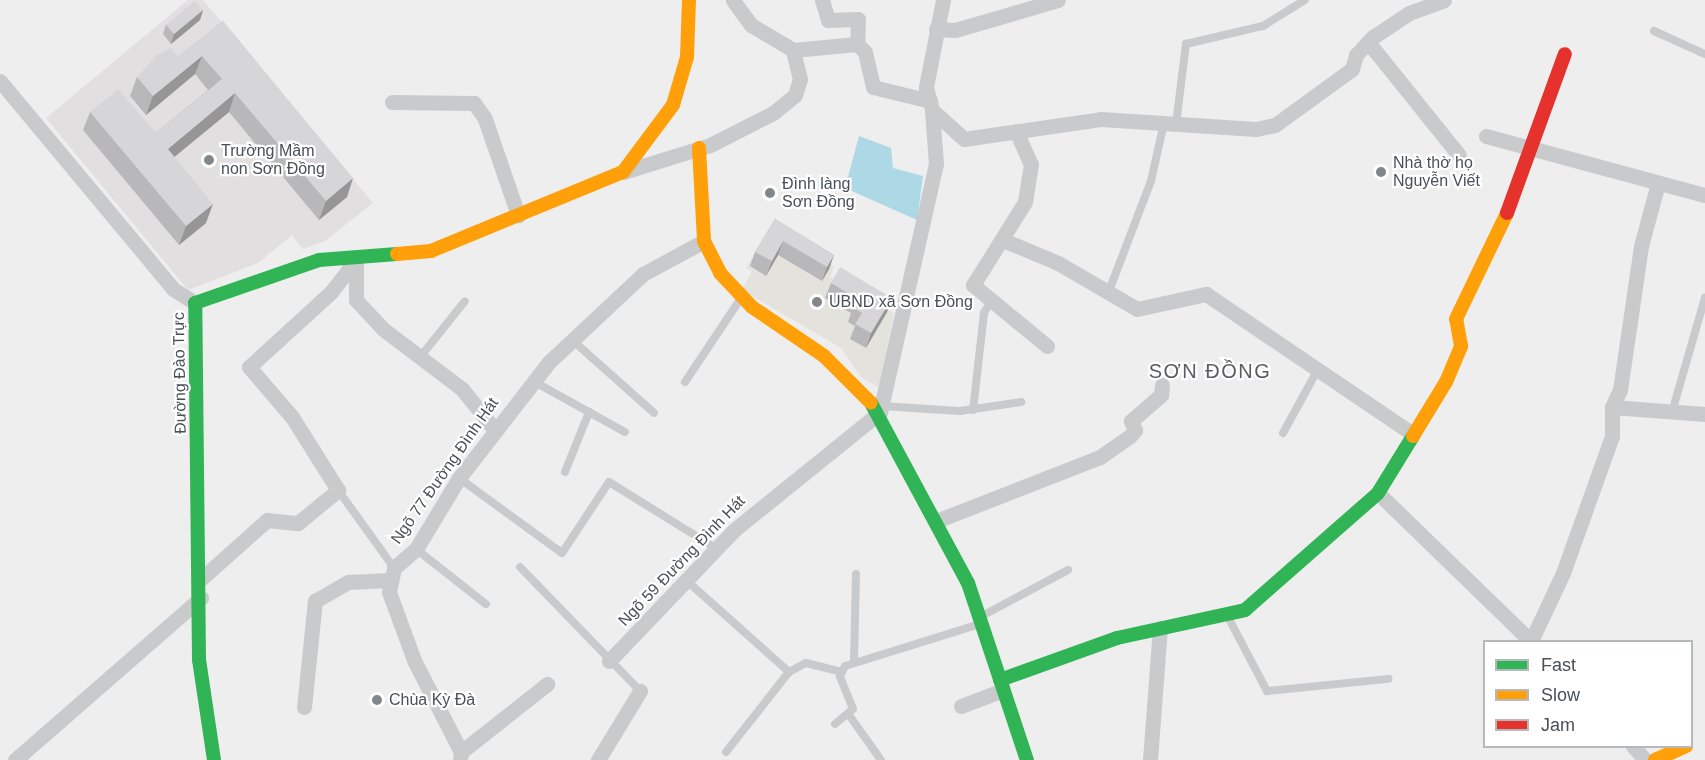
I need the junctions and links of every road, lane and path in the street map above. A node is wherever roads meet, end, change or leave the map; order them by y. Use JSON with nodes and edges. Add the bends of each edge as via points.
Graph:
{"nodes":[{"id":1,"x":689,"y":0,"type":"edge"},
{"id":2,"x":733,"y":0,"type":"edge"},
{"id":3,"x":822,"y":0,"type":"edge"},
{"id":4,"x":943,"y":0,"type":"edge"},
{"id":5,"x":1058,"y":0,"type":"edge"},
{"id":6,"x":1305,"y":0,"type":"edge"},
{"id":7,"x":1444,"y":0,"type":"edge"},
{"id":8,"x":1422,"y":4,"type":"edge"},
{"id":9,"x":936,"y":29,"type":"junction"},
{"id":10,"x":1654,"y":31,"type":"dead end"},
{"id":11,"x":1368,"y":42,"type":"junction"},
{"id":12,"x":857,"y":44,"type":"junction"},
{"id":13,"x":793,"y":50,"type":"junction"},
{"id":14,"x":1566,"y":54,"type":"dead end"},
{"id":15,"x":1705,"y":54,"type":"edge"},
{"id":16,"x":0,"y":81,"type":"edge"},
{"id":17,"x":392,"y":102,"type":"dead end"},
{"id":18,"x":931,"y":106,"type":"junction"},
{"id":19,"x":1170,"y":124,"type":"junction"},
{"id":20,"x":1016,"y":131,"type":"junction"},
{"id":21,"x":1486,"y":136,"type":"dead end"},
{"id":22,"x":699,"y":148,"type":"junction"},
{"id":23,"x":1533,"y":153,"type":"junction"},
{"id":24,"x":1459,"y":155,"type":"dead end"},
{"id":25,"x":622,"y":172,"type":"junction"},
{"id":26,"x":1658,"y":183,"type":"junction"},
{"id":27,"x":1705,"y":195,"type":"edge"},
{"id":28,"x":518,"y":215,"type":"junction"},
{"id":29,"x":1003,"y":240,"type":"junction"},
{"id":30,"x":704,"y":241,"type":"junction"},
{"id":31,"x":356,"y":260,"type":"junction"},
{"id":32,"x":1108,"y":291,"type":"junction"},
{"id":33,"x":741,"y":298,"type":"junction"},
{"id":34,"x":1705,"y":298,"type":"edge"},
{"id":35,"x":465,"y":301,"type":"dead end"},
{"id":36,"x":991,"y":301,"type":"junction"},
{"id":37,"x":195,"y":303,"type":"junction"},
{"id":38,"x":571,"y":339,"type":"junction"},
{"id":39,"x":1047,"y":346,"type":"dead end"},
{"id":40,"x":421,"y":356,"type":"junction"},
{"id":41,"x":1318,"y":369,"type":"junction"},
{"id":42,"x":533,"y":381,"type":"junction"},
{"id":43,"x":685,"y":382,"type":"dead end"},
{"id":44,"x":1162,"y":386,"type":"dead end"},
{"id":45,"x":1021,"y":402,"type":"dead end"},
{"id":46,"x":1612,"y":407,"type":"junction"},
{"id":47,"x":880,"y":409,"type":"junction"},
{"id":48,"x":974,"y":410,"type":"junction"},
{"id":49,"x":589,"y":412,"type":"junction"},
{"id":50,"x":1672,"y":412,"type":"junction"},
{"id":51,"x":654,"y":413,"type":"dead end"},
{"id":52,"x":1705,"y":414,"type":"edge"},
{"id":53,"x":495,"y":430,"type":"junction"},
{"id":54,"x":625,"y":432,"type":"dead end"},
{"id":55,"x":1283,"y":433,"type":"dead end"},
{"id":56,"x":1413,"y":434,"type":"junction"},
{"id":57,"x":565,"y":472,"type":"dead end"},
{"id":58,"x":459,"y":478,"type":"junction"},
{"id":59,"x":339,"y":490,"type":"junction"},
{"id":60,"x":1378,"y":493,"type":"junction"},
{"id":61,"x":936,"y":521,"type":"junction"},
{"id":62,"x":416,"y":549,"type":"junction"},
{"id":63,"x":717,"y":549,"type":"junction"},
{"id":64,"x":520,"y":567,"type":"dead end"},
{"id":65,"x":1068,"y":570,"type":"dead end"},
{"id":66,"x":391,"y":574,"type":"junction"},
{"id":67,"x":856,"y":574,"type":"dead end"},
{"id":68,"x":201,"y":579,"type":"junction"},
{"id":69,"x":687,"y":581,"type":"junction"},
{"id":70,"x":201,"y":598,"type":"junction"},
{"id":71,"x":486,"y":604,"type":"dead end"},
{"id":72,"x":1226,"y":614,"type":"junction"},
{"id":73,"x":980,"y":621,"type":"junction"},
{"id":74,"x":1160,"y":628,"type":"junction"},
{"id":75,"x":1530,"y":640,"type":"edge"},
{"id":76,"x":1531,"y":640,"type":"edge"},
{"id":77,"x":609,"y":661,"type":"junction"},
{"id":78,"x":854,"y":662,"type":"junction"},
{"id":79,"x":789,"y":672,"type":"junction"},
{"id":80,"x":842,"y":672,"type":"junction"},
{"id":81,"x":1388,"y":679,"type":"dead end"},
{"id":82,"x":547,"y":684,"type":"dead end"},
{"id":83,"x":1001,"y":685,"type":"junction"},
{"id":84,"x":640,"y":691,"type":"joint"},
{"id":85,"x":961,"y":706,"type":"dead end"},
{"id":86,"x":304,"y":707,"type":"dead end"},
{"id":87,"x":849,"y":715,"type":"junction"},
{"id":88,"x":835,"y":724,"type":"dead end"},
{"id":89,"x":1634,"y":748,"type":"edge"},
{"id":90,"x":1683,"y":748,"type":"edge"},
{"id":91,"x":726,"y":752,"type":"dead end"},
{"id":92,"x":461,"y":756,"type":"edge"},
{"id":93,"x":15,"y":760,"type":"edge"},
{"id":94,"x":214,"y":760,"type":"edge"},
{"id":95,"x":598,"y":760,"type":"edge"},
{"id":96,"x":881,"y":760,"type":"edge"},
{"id":97,"x":1027,"y":760,"type":"edge"},
{"id":98,"x":1150,"y":760,"type":"edge"},
{"id":99,"x":1645,"y":760,"type":"edge"},
{"id":100,"x":1655,"y":760,"type":"edge"}],
"edges":[{"from":1,"to":25,"type":"street","name":"Đường Đào Trực","via":[[687,57],[674,105]]},
{"from":2,"to":13,"type":"street","via":[[751,25]]},
{"from":3,"to":12,"type":"street","via":[[828,20],[858,19]]},
{"from":4,"to":9,"type":"street"},
{"from":5,"to":9,"type":"street","via":[[955,30]]},
{"from":6,"to":19,"type":"lane","via":[[1263,26],[1186,44]]},
{"from":7,"to":8,"type":"street"},
{"from":8,"to":11,"type":"street"},
{"from":9,"to":18,"type":"street","via":[[926,87]]},
{"from":10,"to":15,"type":"lane"},
{"from":11,"to":19,"type":"street","via":[[1352,69],[1275,125]]},
{"from":11,"to":24,"type":"street"},
{"from":12,"to":13,"type":"street"},
{"from":12,"to":18,"type":"street","via":[[865,52],[873,87]]},
{"from":13,"to":22,"type":"street","via":[[800,79],[795,95],[773,113]]},
{"from":14,"to":23,"type":"street"},
{"from":16,"to":37,"type":"street","via":[[173,289]]},
{"from":17,"to":28,"type":"street","via":[[474,103],[485,119]]},
{"from":18,"to":20,"type":"street","via":[[964,140]]},
{"from":18,"to":47,"type":"street","via":[[936,164],[924,231]]},
{"from":19,"to":20,"type":"street","via":[[1101,119]]},
{"from":19,"to":32,"type":"lane"},
{"from":20,"to":29,"type":"street","via":[[1031,164],[1025,202]]},
{"from":21,"to":23,"type":"street"},
{"from":22,"to":25,"type":"street"},
{"from":22,"to":30,"type":"street"},
{"from":23,"to":26,"type":"street"},
{"from":23,"to":56,"type":"street","via":[[1464,297],[1456,320],[1461,346],[1446,382]]},
{"from":25,"to":28,"type":"street","name":"Đường Đào Trực"},
{"from":26,"to":27,"type":"street"},
{"from":26,"to":46,"type":"street","via":[[1641,246],[1620,390]]},
{"from":28,"to":31,"type":"street","name":"Đường Đào Trực","via":[[431,251]]},
{"from":29,"to":32,"type":"street"},
{"from":29,"to":36,"type":"street","via":[[974,285]]},
{"from":30,"to":33,"type":"street"},
{"from":30,"to":38,"type":"street","name":"Ngõ 77 Đường Đình Hát","via":[[643,274]]},
{"from":31,"to":37,"type":"street","name":"Đường Đào Trực","via":[[319,260]]},
{"from":31,"to":40,"type":"street","via":[[356,300],[383,329]]},
{"from":31,"to":59,"type":"street","via":[[331,292],[249,367],[292,417]]},
{"from":32,"to":41,"type":"street","via":[[1137,309],[1206,294]]},
{"from":33,"to":43,"type":"lane"},
{"from":33,"to":47,"type":"street","via":[[824,356]]},
{"from":34,"to":50,"type":"lane"},
{"from":35,"to":40,"type":"lane"},
{"from":36,"to":39,"type":"street"},
{"from":36,"to":48,"type":"lane","via":[[984,313]]},
{"from":37,"to":68,"type":"street","name":"Đường Đào Trực"},
{"from":38,"to":42,"type":"street","name":"Ngõ 77 Đường Đình Hát"},
{"from":38,"to":51,"type":"lane"},
{"from":40,"to":53,"type":"street","via":[[462,390]]},
{"from":41,"to":55,"type":"lane"},
{"from":41,"to":56,"type":"street"},
{"from":42,"to":49,"type":"lane"},
{"from":42,"to":53,"type":"street","name":"Ngõ 77 Đường Đình Hát"},
{"from":44,"to":61,"type":"street","via":[[1161,396],[1131,421],[1130,436],[1100,457]]},
{"from":45,"to":48,"type":"lane"},
{"from":46,"to":50,"type":"street"},
{"from":46,"to":76,"type":"street","via":[[1612,436],[1591,500]]},
{"from":47,"to":48,"type":"lane"},
{"from":47,"to":61,"type":"street"},
{"from":47,"to":63,"type":"street","name":"Ngõ 59 Đường Đình Hát","via":[[787,483]]},
{"from":49,"to":54,"type":"lane"},
{"from":49,"to":57,"type":"lane"},
{"from":50,"to":52,"type":"street"},
{"from":53,"to":58,"type":"street","name":"Ngõ 77 Đường Đình Hát"},
{"from":56,"to":60,"type":"street"},
{"from":58,"to":62,"type":"street","name":"Ngõ 77 Đường Đình Hát"},
{"from":58,"to":63,"type":"lane","via":[[562,553],[609,482]]},
{"from":59,"to":66,"type":"lane"},
{"from":59,"to":68,"type":"street","via":[[298,523],[267,520]]},
{"from":60,"to":72,"type":"street","via":[[1245,610]]},
{"from":60,"to":75,"type":"street"},
{"from":61,"to":73,"type":"street"},
{"from":62,"to":66,"type":"street","name":"Ngõ 77 Đường Đình Hát"},
{"from":62,"to":71,"type":"lane"},
{"from":63,"to":69,"type":"street","name":"Ngõ 59 Đường Đình Hát"},
{"from":64,"to":77,"type":"lane"},
{"from":65,"to":73,"type":"lane"},
{"from":66,"to":86,"type":"street","via":[[348,582],[315,601]]},
{"from":66,"to":92,"type":"street","via":[[414,660]]},
{"from":67,"to":78,"type":"lane"},
{"from":68,"to":70,"type":"street","name":"Đường Đào Trực"},
{"from":69,"to":77,"type":"street","name":"Ngõ 59 Đường Đình Hát"},
{"from":69,"to":79,"type":"lane"},
{"from":70,"to":93,"type":"street"},
{"from":70,"to":94,"type":"street","name":"Đường Đào Trực","via":[[199,660]]},
{"from":72,"to":74,"type":"street"},
{"from":72,"to":81,"type":"lane","via":[[1267,691]]},
{"from":73,"to":78,"type":"lane"},
{"from":73,"to":83,"type":"street"},
{"from":74,"to":83,"type":"street"},
{"from":74,"to":98,"type":"street"},
{"from":77,"to":84,"type":"lane"},
{"from":78,"to":80,"type":"lane"},
{"from":79,"to":80,"type":"lane","via":[[806,663]]},
{"from":79,"to":91,"type":"lane"},
{"from":80,"to":87,"type":"lane","via":[[853,709]]},
{"from":82,"to":92,"type":"street"},
{"from":83,"to":85,"type":"street"},
{"from":83,"to":97,"type":"street"},
{"from":84,"to":95,"type":"street"},
{"from":87,"to":88,"type":"lane"},
{"from":87,"to":96,"type":"lane"},
{"from":89,"to":99,"type":"street"},
{"from":90,"to":100,"type":"street"}]}
